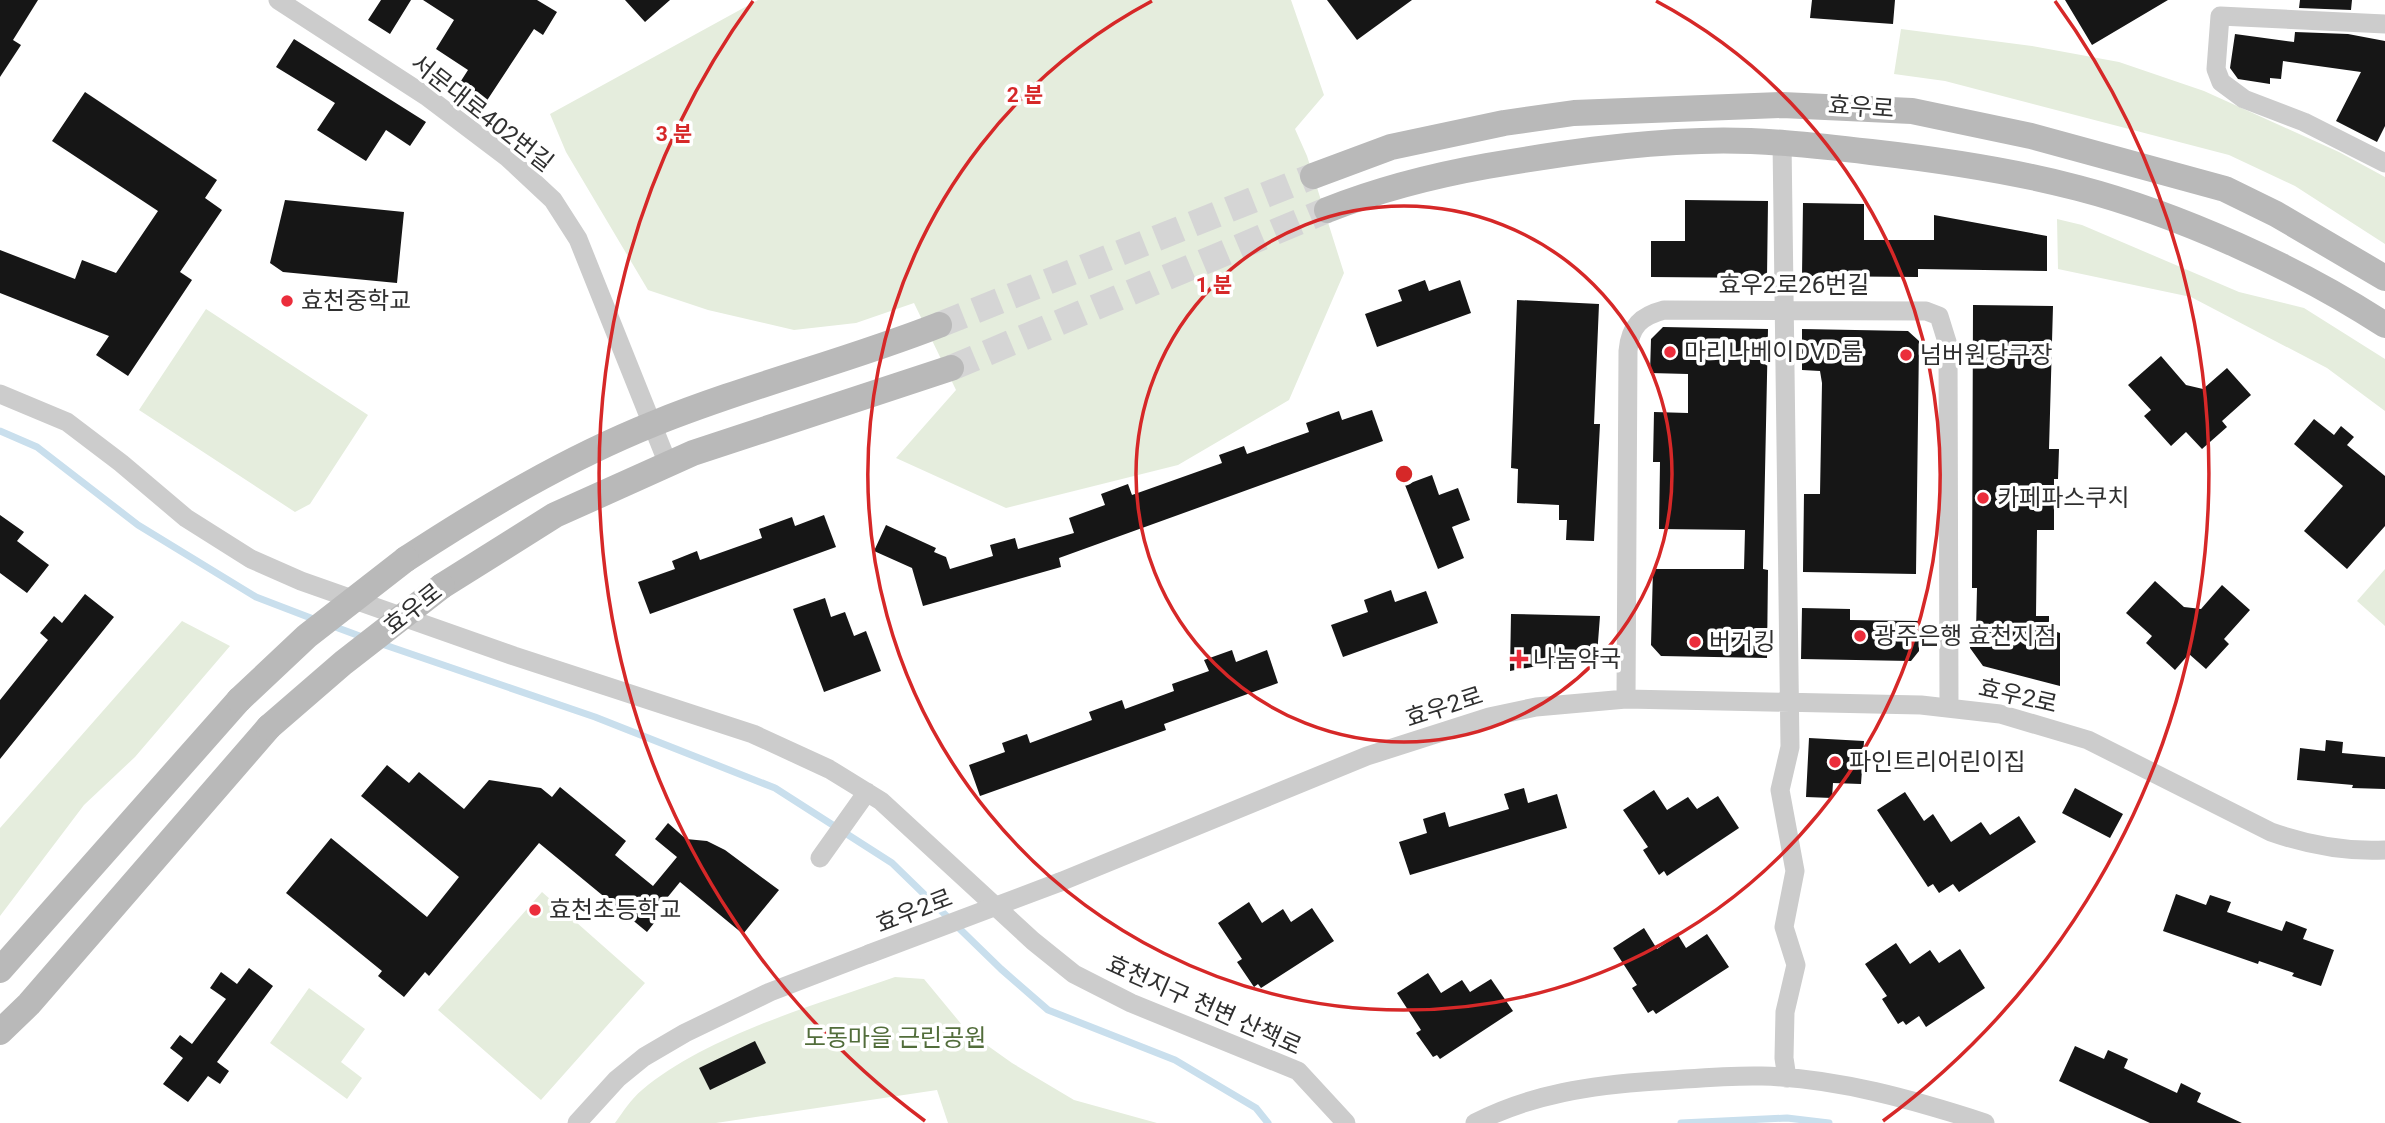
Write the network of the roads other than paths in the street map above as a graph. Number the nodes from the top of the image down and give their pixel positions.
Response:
1 (278, 0) edge
2 (2385, 24) edge
3 (1782, 141) junction
4 (2385, 163) edge
5 (1313, 176) tunnel mouth
6 (1327, 210) tunnel mouth
7 (2385, 278) edge
8 (1783, 309) junction
9 (939, 325) tunnel mouth
10 (2385, 325) edge
11 (951, 368) tunnel mouth
12 (0, 394) edge
13 (652, 424) junction
14 (668, 464) junction
15 (1626, 699) junction
16 (1788, 703) junction
17 (1949, 707) junction
18 (862, 798) junction
19 (2385, 850) edge
20 (823, 853) dead end
21 (0, 970) edge
22 (0, 1032) edge
23 (1787, 1078) junction
24 (577, 1123) edge
25 (1346, 1123) edge
26 (1475, 1123) edge
27 (1985, 1123) edge

1 - 13 street, 서문대로402번길
2 - 4 street
3 - 6 main road, 효우로
3 - 8 street
3 - 10 main road, 효우로
5 - 7 main road, 효우로
8 - 15 street, 효우2로26번길
8 - 16 street
8 - 17 street, 효우2로26번길
9 - 13 main road, 효우로
11 - 14 main road, 효우로
12 - 18 street, 효천지구 천변 산책로
13 - 14 street, 서문대로402번길
13 - 21 main road, 효우로, bridge
14 - 22 main road, 효우로, bridge
15 - 16 street, 효우2로
15 - 24 street, 효우2로, bridge
16 - 17 street, 효우2로
16 - 23 street
17 - 19 street, 효우2로
18 - 20 street
18 - 25 street, 효천지구 천변 산책로
23 - 26 street
23 - 27 street

